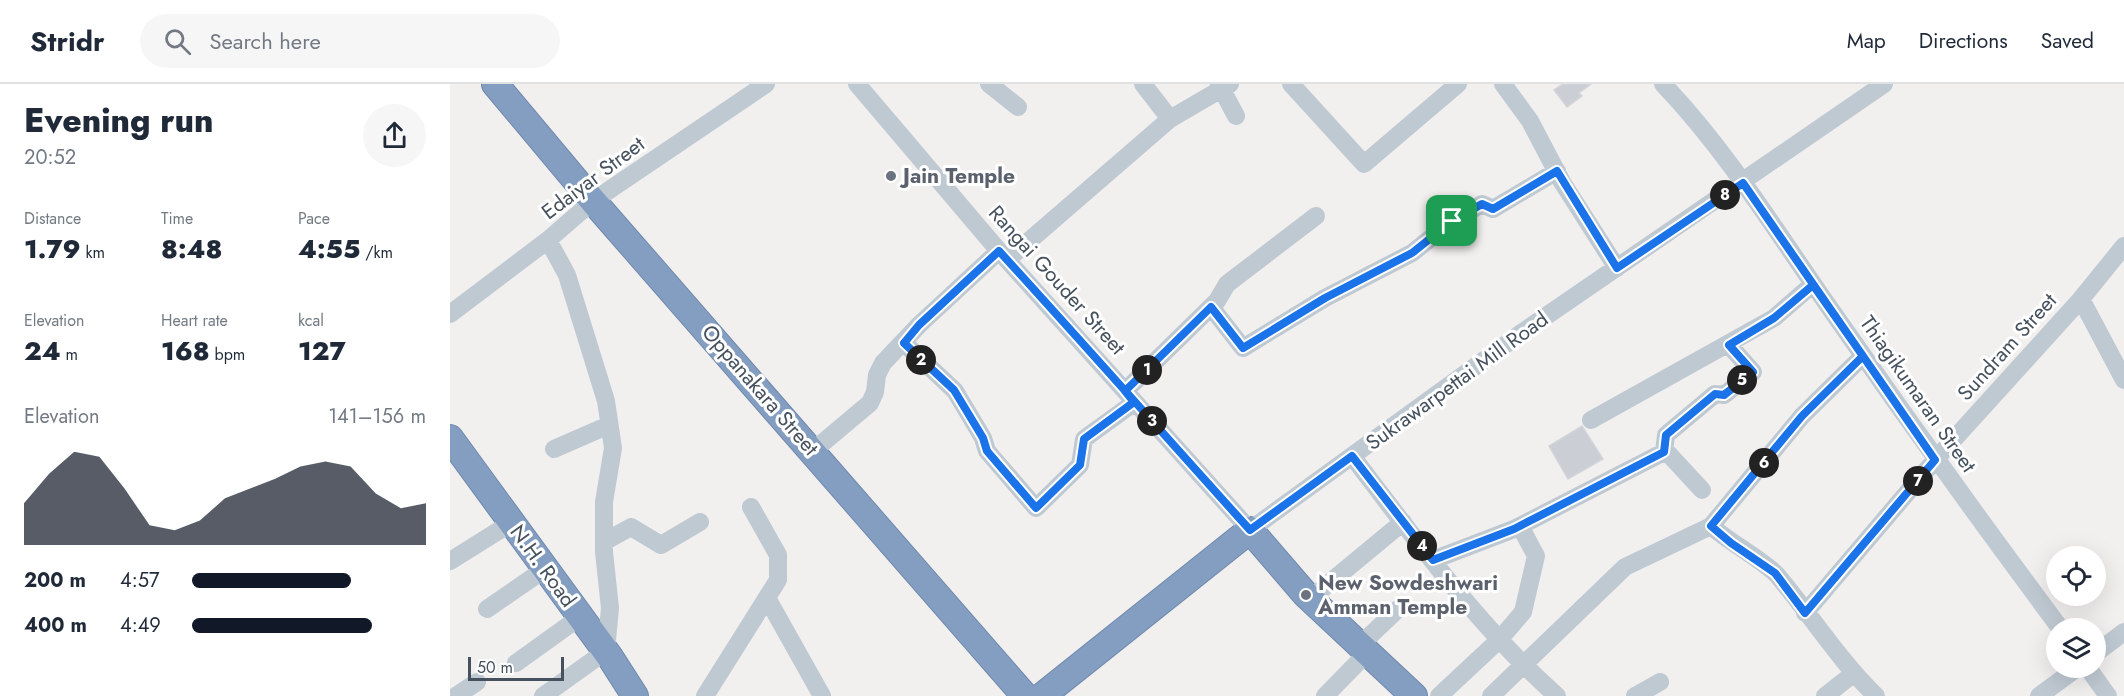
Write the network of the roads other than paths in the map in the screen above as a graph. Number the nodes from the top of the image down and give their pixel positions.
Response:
1 (495, 84) edge
2 (766, 84) edge
3 (857, 84) edge
4 (989, 84) edge
5 (1143, 84) edge
6 (1291, 84) edge
7 (1458, 84) edge
8 (1503, 84) edge
9 (1663, 84) edge
10 (1884, 84) edge
11 (1224, 85) edge
12 (1018, 107) dead end
13 (1236, 116) dead end
14 (1170, 119) junction
15 (1557, 171) junction
16 (1743, 183) junction
17 (593, 201) junction
18 (1316, 216) dead end
19 (548, 240) junction
20 (2124, 246) edge
21 (1003, 255) junction
22 (1617, 268) junction
23 (1813, 285) junction
24 (2080, 299) junction
25 (1211, 307) junction
26 (450, 314) edge
27 (904, 343) junction
28 (1729, 345) junction
29 (1863, 356) junction
30 (2124, 380) edge
31 (1130, 396) junction
32 (1591, 420) dead end
33 (609, 425) junction
34 (554, 449) dead end
35 (1665, 450) junction
36 (813, 451) junction
37 (455, 455) edge
38 (1352, 456) junction
39 (1935, 460) junction
40 (1702, 490) dead end
41 (751, 507) dead end
42 (700, 522) dead end
43 (1403, 522) junction
44 (511, 523) junction
45 (1520, 526) junction
46 (1711, 526) junction
47 (1250, 530) junction
48 (604, 542) junction
49 (1433, 560) junction
50 (450, 561) edge
51 (545, 569) junction
52 (767, 598) junction
53 (1310, 599) junction
54 (487, 609) dead end
55 (1398, 609) dead end
56 (1805, 613) junction
57 (580, 617) junction
58 (2053, 618) edge
59 (2124, 632) edge
60 (1499, 640) junction
61 (2106, 646) edge
62 (1363, 649) junction
63 (606, 651) junction
64 (516, 663) dead end
65 (1523, 666) junction
66 (1853, 674) junction
67 (2063, 678) edge
68 (2095, 678) edge
69 (477, 682) dead end
70 (1660, 682) dead end
71 (1057, 692) edge
72 (456, 696) edge
73 (543, 696) edge
74 (635, 696) edge
75 (705, 696) edge
76 (822, 696) edge
77 (1025, 696) edge
78 (1325, 696) edge
79 (1414, 696) edge
80 (1439, 696) edge
81 (1491, 696) edge
82 (1557, 696) edge
83 (1635, 696) edge
84 (1825, 696) edge
85 (1876, 696) edge
86 (2039, 696) edge
87 (2108, 696) edge

1 - 17 highway, Oppanakara Street
2 - 17 street, Edaiyar Street
3 - 21 street, Rangai Gouder Street
4 - 12 street
5 - 14 street
6 - 7 street
8 - 15 street
9 - 16 street, Thiagikumaran Street
10 - 16 street, Sukrawarpettai Mill Road
11 - 13 street
11 - 14 street
14 - 21 street
15 - 22 street
15 - 25 street
16 - 22 street, Sukrawarpettai Mill Road
16 - 23 street, Thiagikumaran Street
17 - 19 street, Edaiyar Street
17 - 36 highway, Oppanakara Street
18 - 25 street
19 - 26 street, Edaiyar Street
19 - 33 street
20 - 24 street, Sundram Street
21 - 27 street
21 - 31 street, Rangai Gouder Street
22 - 38 street, Sukrawarpettai Mill Road
23 - 28 street
23 - 29 street, Thiagikumaran Street
24 - 30 street
24 - 39 street, Sundram Street
25 - 31 street
27 - 31 street
27 - 36 street
28 - 32 street
28 - 35 street
29 - 39 street, Thiagikumaran Street
29 - 46 street
31 - 47 street, Rangai Gouder Street
33 - 34 street
33 - 48 street
35 - 40 street
35 - 45 street
36 - 77 highway, Oppanakara Street
37 - 44 highway, N.H. Road
38 - 43 street
38 - 47 street, Sukrawarpettai Mill Road
39 - 56 street, Sundram Street
39 - 58 street, Thiagikumaran Street
41 - 52 street
42 - 48 street
43 - 49 street
43 - 53 street
44 - 50 street
44 - 51 highway, N.H. Road
45 - 49 street
45 - 60 street
46 - 56 street
46 - 65 street
47 - 53 highway
47 - 71 highway, Sukrawarpettai Mill Road
48 - 63 street
49 - 60 street
51 - 54 street
51 - 57 highway, N.H. Road
52 - 75 street
52 - 76 street
53 - 62 highway
55 - 62 street
56 - 66 street
57 - 63 highway, N.H. Road
57 - 64 street
59 - 61 street
60 - 65 street
60 - 80 street
62 - 78 street
62 - 79 highway
63 - 73 street
63 - 74 highway, N.H. Road
65 - 81 street
65 - 82 street
66 - 84 street
66 - 85 street
67 - 86 street
68 - 87 street
69 - 72 street
70 - 83 street

